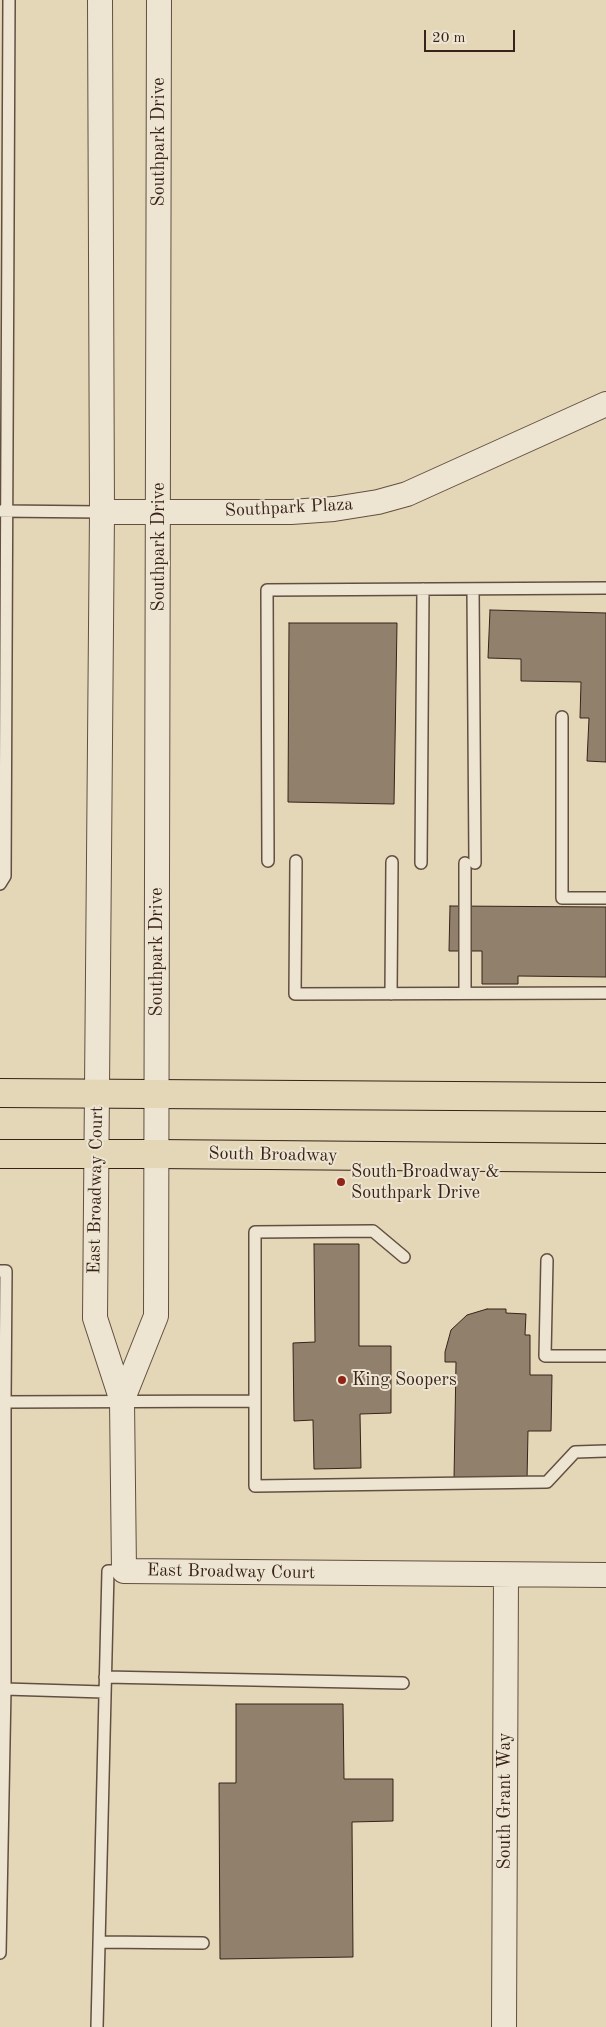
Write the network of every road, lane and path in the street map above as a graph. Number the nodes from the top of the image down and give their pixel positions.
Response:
1 (9, 0) edge
2 (100, 0) edge
3 (159, 0) edge
4 (4, 48) edge
5 (606, 404) edge
6 (3, 511) edge
7 (102, 512) junction
8 (159, 512) junction
9 (606, 588) edge
10 (423, 589) junction
11 (473, 589) junction
12 (562, 718) dead end
13 (3, 725) edge
14 (268, 861) dead end
15 (296, 861) dead end
16 (392, 862) dead end
17 (421, 863) dead end
18 (0, 884) edge
19 (606, 898) edge
20 (466, 993) junction
21 (606, 993) edge
22 (391, 994) junction
23 (0, 1093) edge
24 (97, 1094) junction
25 (157, 1094) junction
26 (606, 1097) edge
27 (0, 1154) edge
28 (97, 1154) junction
29 (156, 1154) junction
30 (606, 1158) edge
31 (404, 1257) dead end
32 (547, 1260) dead end
33 (0, 1271) edge
34 (606, 1356) edge
35 (122, 1401) junction
36 (255, 1401) junction
37 (3, 1402) edge
38 (606, 1452) edge
39 (124, 1571) junction
40 (506, 1575) junction
41 (606, 1575) edge
42 (105, 1677) junction
43 (403, 1683) dead end
44 (5, 1690) junction
45 (104, 1692) junction
46 (1, 1909) edge
47 (99, 1942) junction
48 (203, 1942) dead end
49 (0, 1953) edge
50 (97, 2027) edge
51 (504, 2027) edge

1 - 4 lane
2 - 7 street
3 - 8 street, Southpark Drive
4 - 6 lane
5 - 8 street, Southpark Plaza
6 - 7 lane
6 - 13 lane
7 - 8 street, Southpark Plaza
7 - 24 street
8 - 25 street, Southpark Drive
9 - 11 lane
10 - 11 lane
10 - 14 lane
10 - 17 lane
11 - 20 lane
12 - 19 lane
13 - 18 lane
15 - 22 lane
16 - 22 lane
20 - 21 lane
20 - 22 lane
23 - 24 main road
24 - 25 main road
24 - 28 street, East Broadway Court
25 - 26 main road
25 - 29 street, East Broadway Court
27 - 28 main road, South Broadway
28 - 29 main road, South Broadway
28 - 35 street, East Broadway Court
29 - 30 main road, South Broadway
29 - 35 street, East Broadway Court
31 - 36 lane
32 - 34 lane
33 - 37 lane
35 - 36 lane
35 - 37 lane
35 - 39 street, East Broadway Court
36 - 38 lane
37 - 44 lane
39 - 40 street, East Broadway Court
39 - 42 lane
40 - 41 street, East Broadway Court
40 - 51 street, South Grant Way
42 - 43 lane
42 - 45 lane
44 - 45 lane
44 - 46 lane
45 - 47 lane
46 - 49 lane
47 - 48 lane
47 - 50 lane

